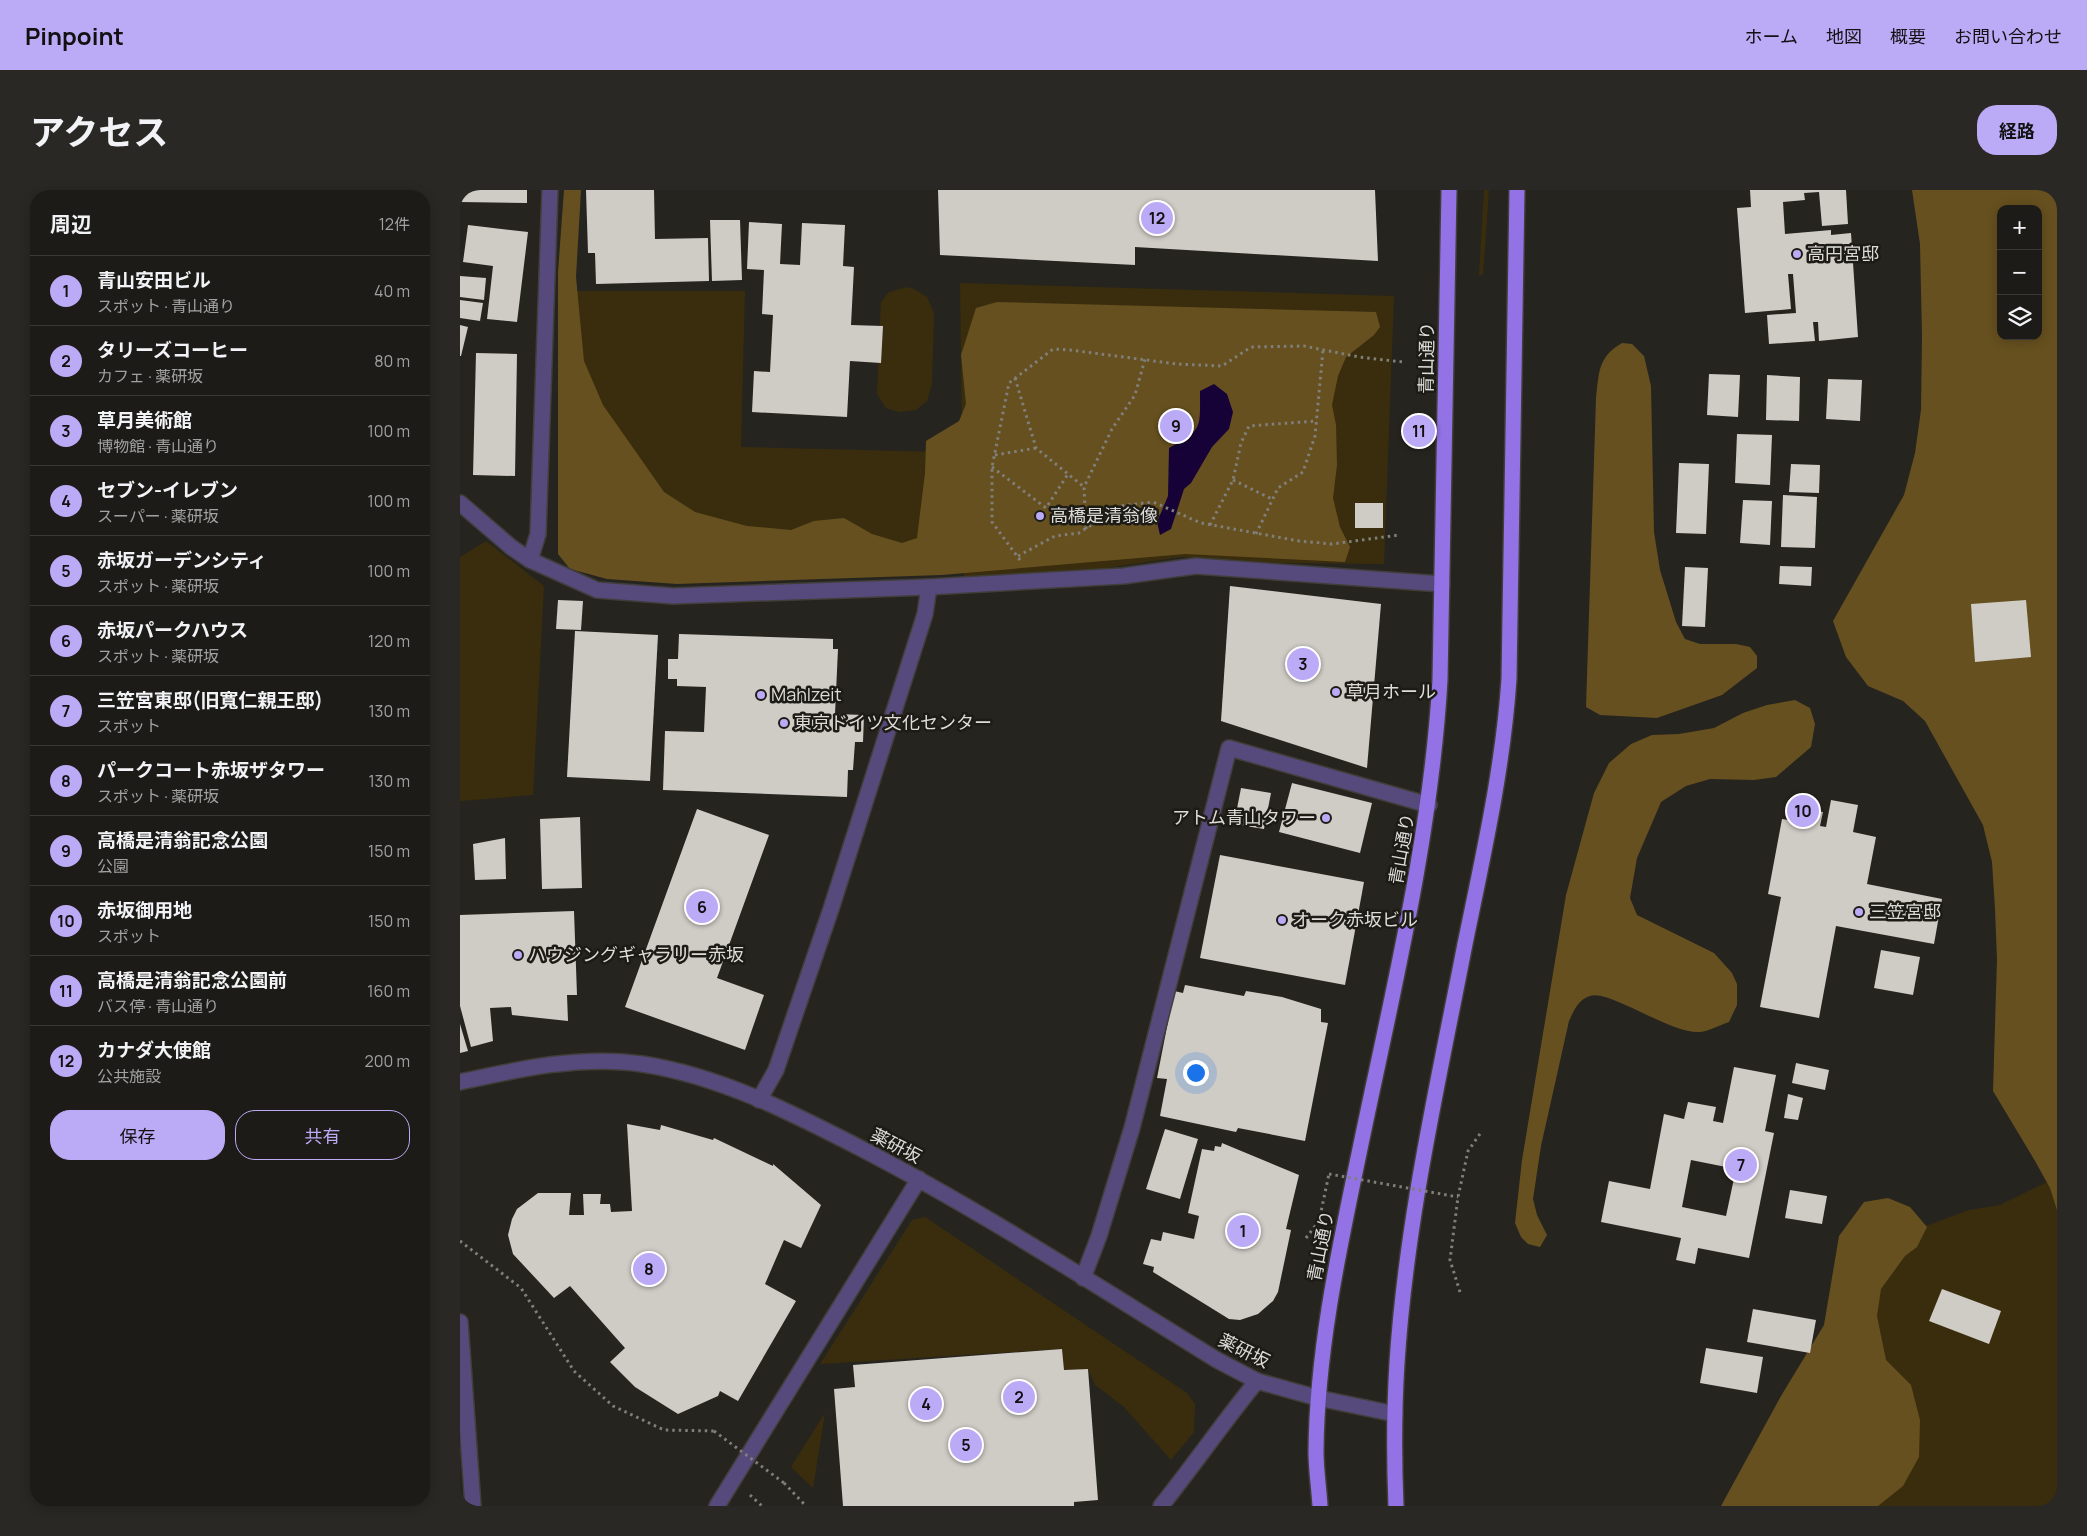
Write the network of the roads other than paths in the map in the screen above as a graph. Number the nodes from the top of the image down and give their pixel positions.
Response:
1 (550, 190) edge
2 (1449, 190) edge
3 (1517, 190) edge
4 (460, 503) edge
5 (530, 560) junction
6 (1442, 584) junction
7 (929, 587) junction
8 (1429, 805) junction
9 (460, 1082) edge
10 (759, 1100) junction
11 (920, 1179) junction
12 (1083, 1278) junction
13 (460, 1322) edge
14 (1257, 1381) junction
15 (1318, 1398) junction
16 (1395, 1414) junction
17 (473, 1506) edge
18 (717, 1506) edge
19 (1161, 1506) edge
20 (1320, 1506) edge
21 (1396, 1506) edge

1 - 5 street
2 - 6 highway, 青山通り
3 - 16 highway
4 - 5 street
5 - 7 street
6 - 7 street
6 - 8 highway, 青山通り
7 - 10 street
8 - 12 street
8 - 15 highway, 青山通り
9 - 10 street, 薬研坂
10 - 11 street, 薬研坂
11 - 12 street, 薬研坂
11 - 18 street
12 - 14 street, 薬研坂
13 - 17 street
14 - 15 street, 薬研坂
14 - 19 street
15 - 16 street, 薬研坂
15 - 20 highway, 青山通り
16 - 21 highway

